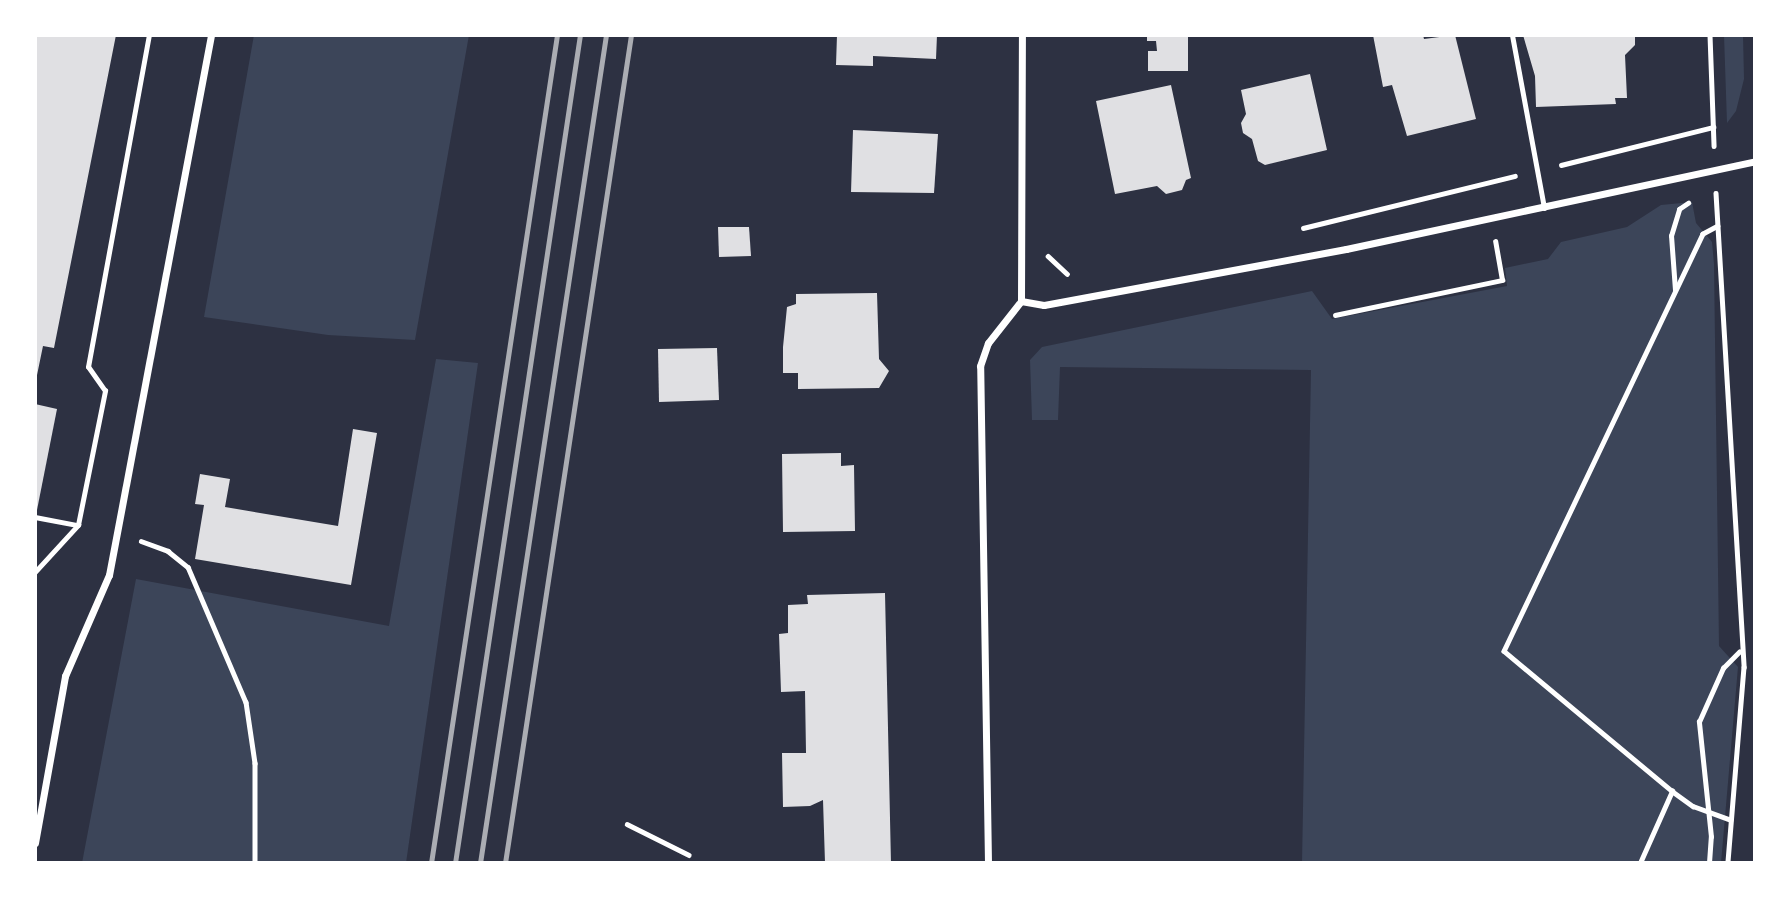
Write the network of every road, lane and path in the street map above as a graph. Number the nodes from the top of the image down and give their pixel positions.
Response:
1 (149, 35) edge
2 (211, 35) edge
3 (1022, 35) edge
4 (1512, 35) edge
5 (1710, 35) edge
6 (1713, 127) junction
7 (1755, 161) edge
8 (1715, 167) junction
9 (1538, 170) junction
10 (1485, 183) junction
11 (1716, 197) junction
12 (1544, 208) junction
13 (1491, 218) junction
14 (1718, 226) junction
15 (1301, 228) dead end
16 (1048, 248) dead end
17 (1076, 276) dead end
18 (1675, 291) junction
19 (1021, 301) junction
20 (1335, 315) dead end
21 (35, 517) edge
22 (78, 525) junction
23 (117, 531) junction
24 (35, 572) edge
25 (1739, 651) junction
26 (1672, 791) junction
27 (1707, 811) junction
28 (1731, 820) junction
29 (628, 824) dead end
30 (35, 843) edge
31 (689, 855) dead end
32 (255, 863) edge
33 (988, 863) edge
34 (1640, 863) edge
35 (1709, 863) edge
36 (1728, 863) edge

1 - 22 path
2 - 23 street
3 - 19 street
4 - 9 lane
5 - 6 path
6 - 8 path
6 - 9 path
7 - 8 street
8 - 11 path
8 - 12 street
9 - 10 path
9 - 12 lane
10 - 13 path
10 - 15 path
11 - 14 path
11 - 18 path
12 - 13 street
13 - 19 street
13 - 20 path
14 - 18 path
14 - 25 path
16 - 17 path
18 - 26 path
19 - 33 street
21 - 22 path
22 - 24 path
23 - 30 street
23 - 32 path
25 - 27 path
25 - 28 path
26 - 27 path
26 - 34 path
27 - 28 path
27 - 35 path
28 - 36 path
29 - 31 path

